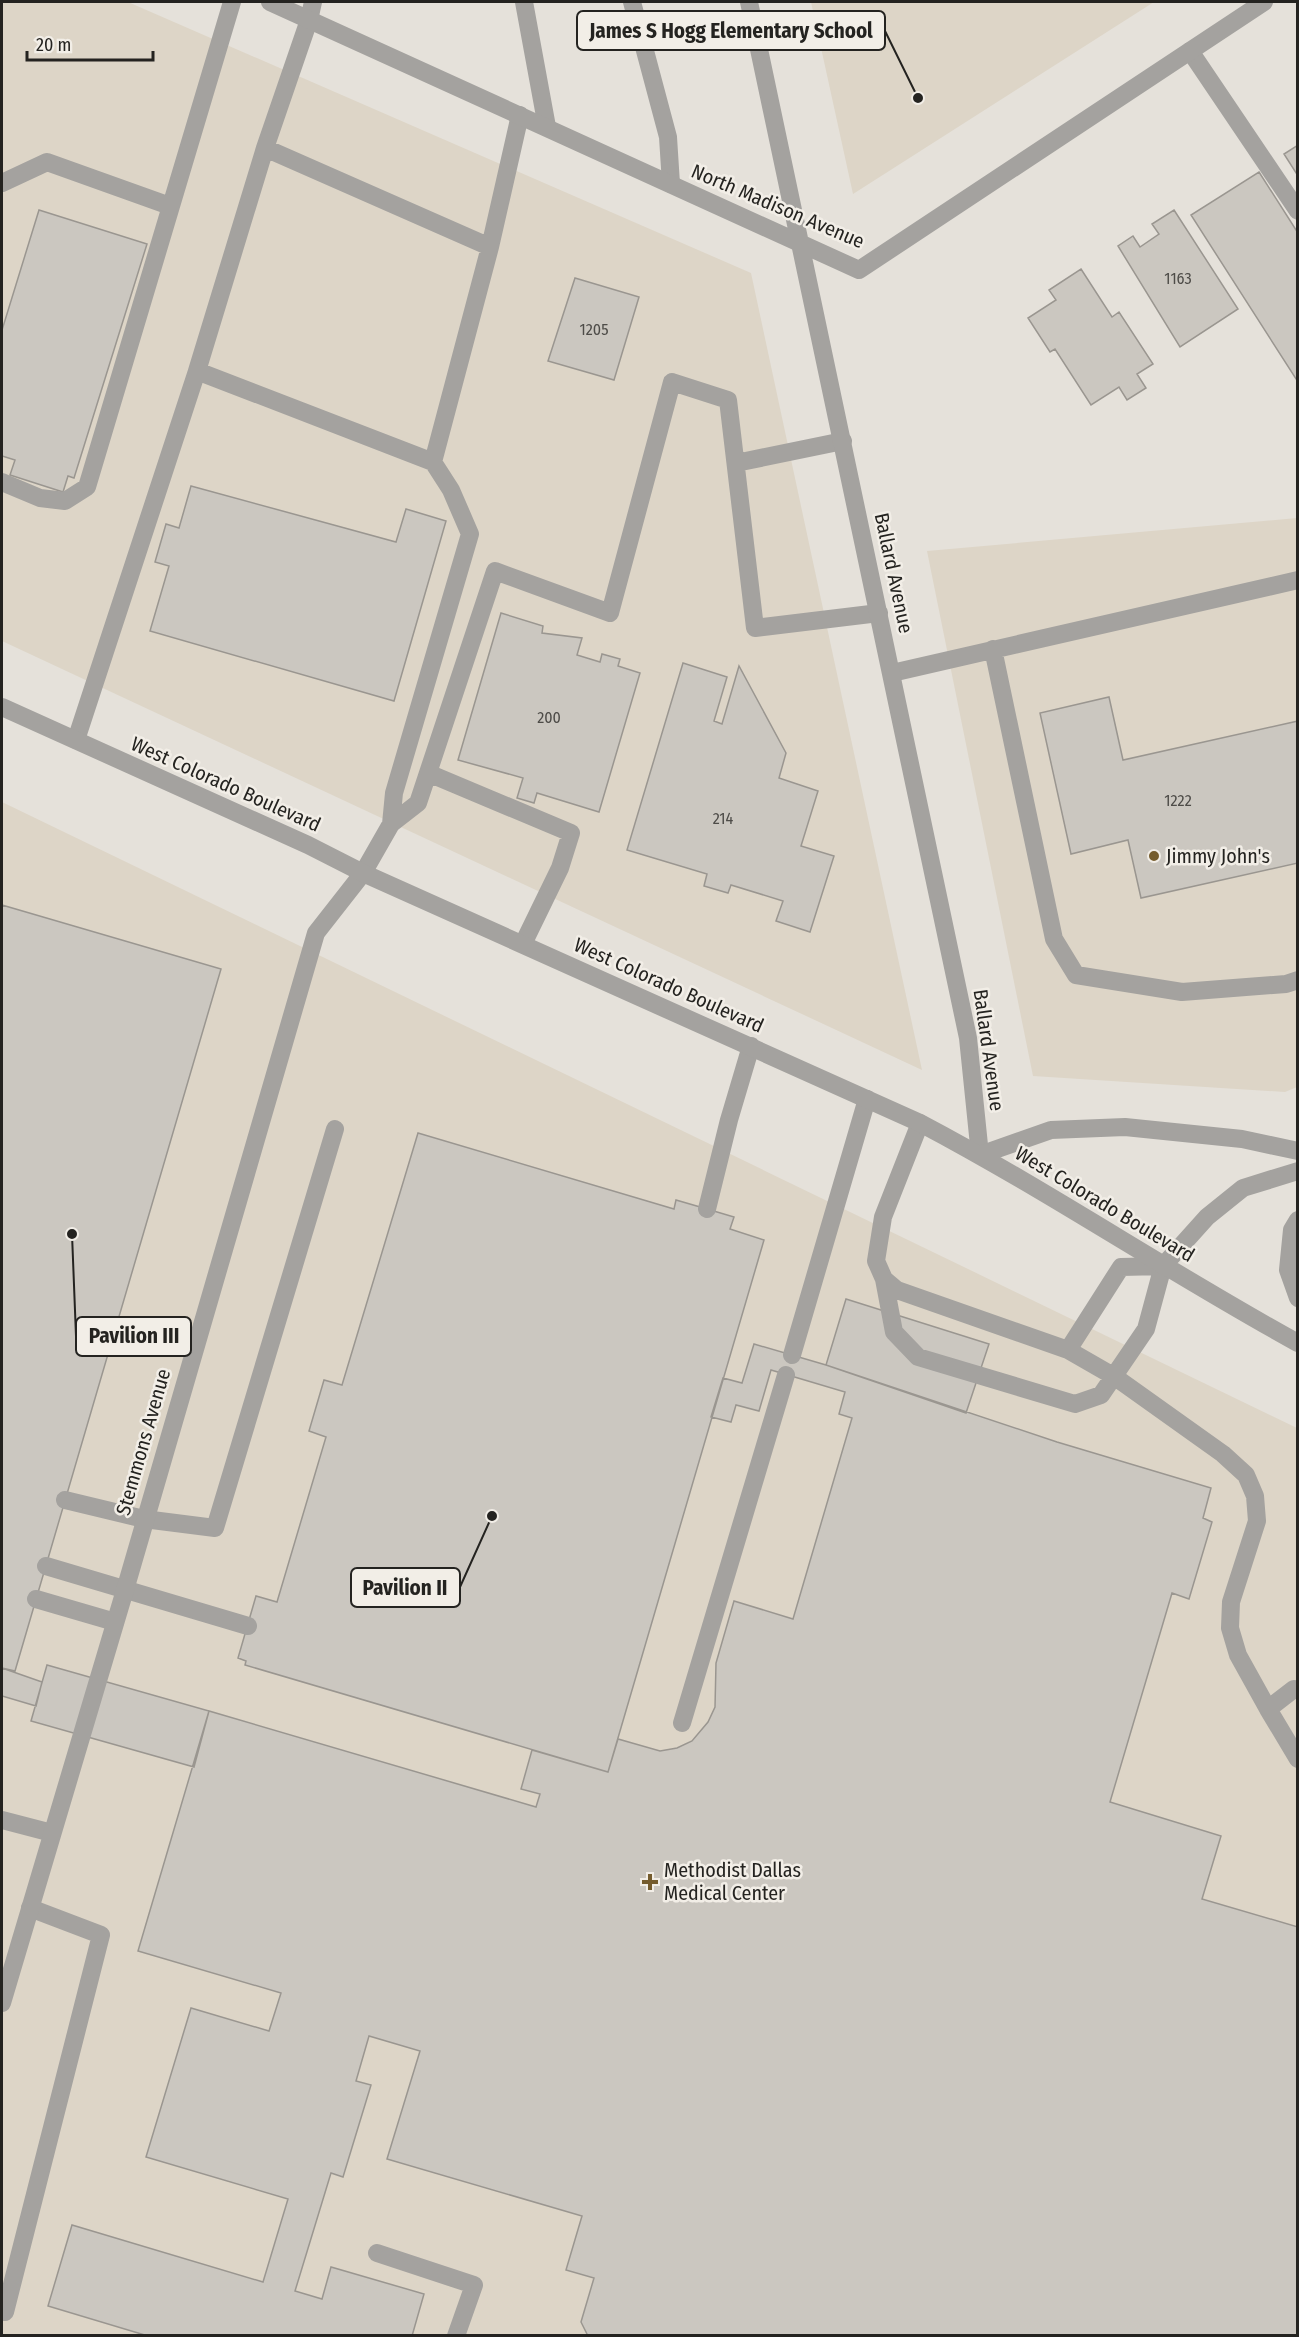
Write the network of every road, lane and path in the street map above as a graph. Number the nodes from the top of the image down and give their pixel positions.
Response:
1 (232, 2) edge
2 (270, 2) edge
3 (313, 2) edge
4 (524, 2) edge
5 (632, 2) edge
6 (749, 2) edge
7 (1264, 2) edge
8 (309, 20) junction
9 (1190, 51) junction
10 (520, 115) junction
11 (547, 127) junction
12 (265, 148) junction
13 (2, 183) edge
14 (671, 184) junction
15 (170, 206) junction
16 (1298, 211) edge
17 (802, 245) junction
18 (490, 247) junction
19 (197, 371) junction
20 (843, 441) junction
21 (433, 462) junction
22 (736, 463) junction
23 (2, 482) edge
24 (1298, 580) edge
25 (879, 613) junction
26 (993, 650) junction
27 (892, 673) junction
28 (2, 706) edge
29 (76, 740) junction
30 (428, 773) junction
31 (391, 824) junction
32 (363, 873) junction
33 (523, 944) junction
34 (1298, 980) edge
35 (751, 1046) junction
36 (867, 1100) junction
37 (920, 1123) junction
38 (336, 1129) dead end
39 (1298, 1152) edge
40 (980, 1155) junction
41 (1298, 1172) edge
42 (707, 1209) dead end
43 (1298, 1220) edge
44 (1163, 1266) junction
45 (884, 1279) junction
46 (1298, 1298) edge
47 (1298, 1343) edge
48 (1068, 1350) junction
49 (792, 1354) dead end
50 (786, 1375) dead end
51 (1115, 1377) junction
52 (65, 1500) dead end
53 (144, 1519) junction
54 (46, 1566) dead end
55 (125, 1590) junction
56 (36, 1599) dead end
57 (115, 1622) junction
58 (248, 1626) dead end
59 (1298, 1690) edge
60 (1268, 1709) junction
61 (682, 1723) dead end
62 (1298, 1759) edge
63 (2, 1820) edge
64 (52, 1833) junction
65 (30, 1908) junction
66 (2, 2002) edge
67 (377, 2253) dead end
68 (5, 2312) dead end
69 (456, 2336) edge

1 - 15 street
2 - 8 street, North Madison Avenue
3 - 8 street
4 - 11 street
5 - 14 street
6 - 17 street, Ballard Avenue
7 - 9 street, North Madison Avenue
8 - 10 street, North Madison Avenue
8 - 12 street
9 - 16 street
9 - 17 street, North Madison Avenue
10 - 11 street, North Madison Avenue
10 - 18 street
11 - 14 street, North Madison Avenue
12 - 18 street
12 - 19 street
13 - 15 street
14 - 17 street, North Madison Avenue
15 - 23 street
17 - 20 street, Ballard Avenue
18 - 21 street
19 - 21 street
19 - 29 street
20 - 22 street
20 - 25 street, Ballard Avenue
21 - 31 street
22 - 25 street
22 - 30 street
24 - 26 street
25 - 27 street, Ballard Avenue
26 - 27 street
26 - 34 street
27 - 40 street, Ballard Avenue
28 - 29 street, West Colorado Boulevard
29 - 32 street, West Colorado Boulevard
30 - 31 street
30 - 33 street
31 - 32 street, Stemmons Avenue
32 - 33 street, West Colorado Boulevard
32 - 53 street, Stemmons Avenue
33 - 35 street, West Colorado Boulevard
35 - 36 street, West Colorado Boulevard
35 - 42 street
36 - 37 street, West Colorado Boulevard
36 - 49 street
37 - 40 street, West Colorado Boulevard
37 - 45 street
38 - 53 street
39 - 40 street
40 - 44 street, West Colorado Boulevard
41 - 44 street
43 - 46 street
44 - 47 street, West Colorado Boulevard
44 - 48 street
44 - 51 street
45 - 48 street
45 - 51 street
48 - 51 street
50 - 61 street
51 - 60 street
52 - 53 street
53 - 55 street, Stemmons Avenue
54 - 55 street
55 - 57 street, Stemmons Avenue
55 - 58 street
56 - 57 street
57 - 64 street, Stemmons Avenue
59 - 60 street
60 - 62 street
63 - 64 street
64 - 65 street, Stemmons Avenue
65 - 66 street, Stemmons Avenue
65 - 68 street
67 - 69 street

